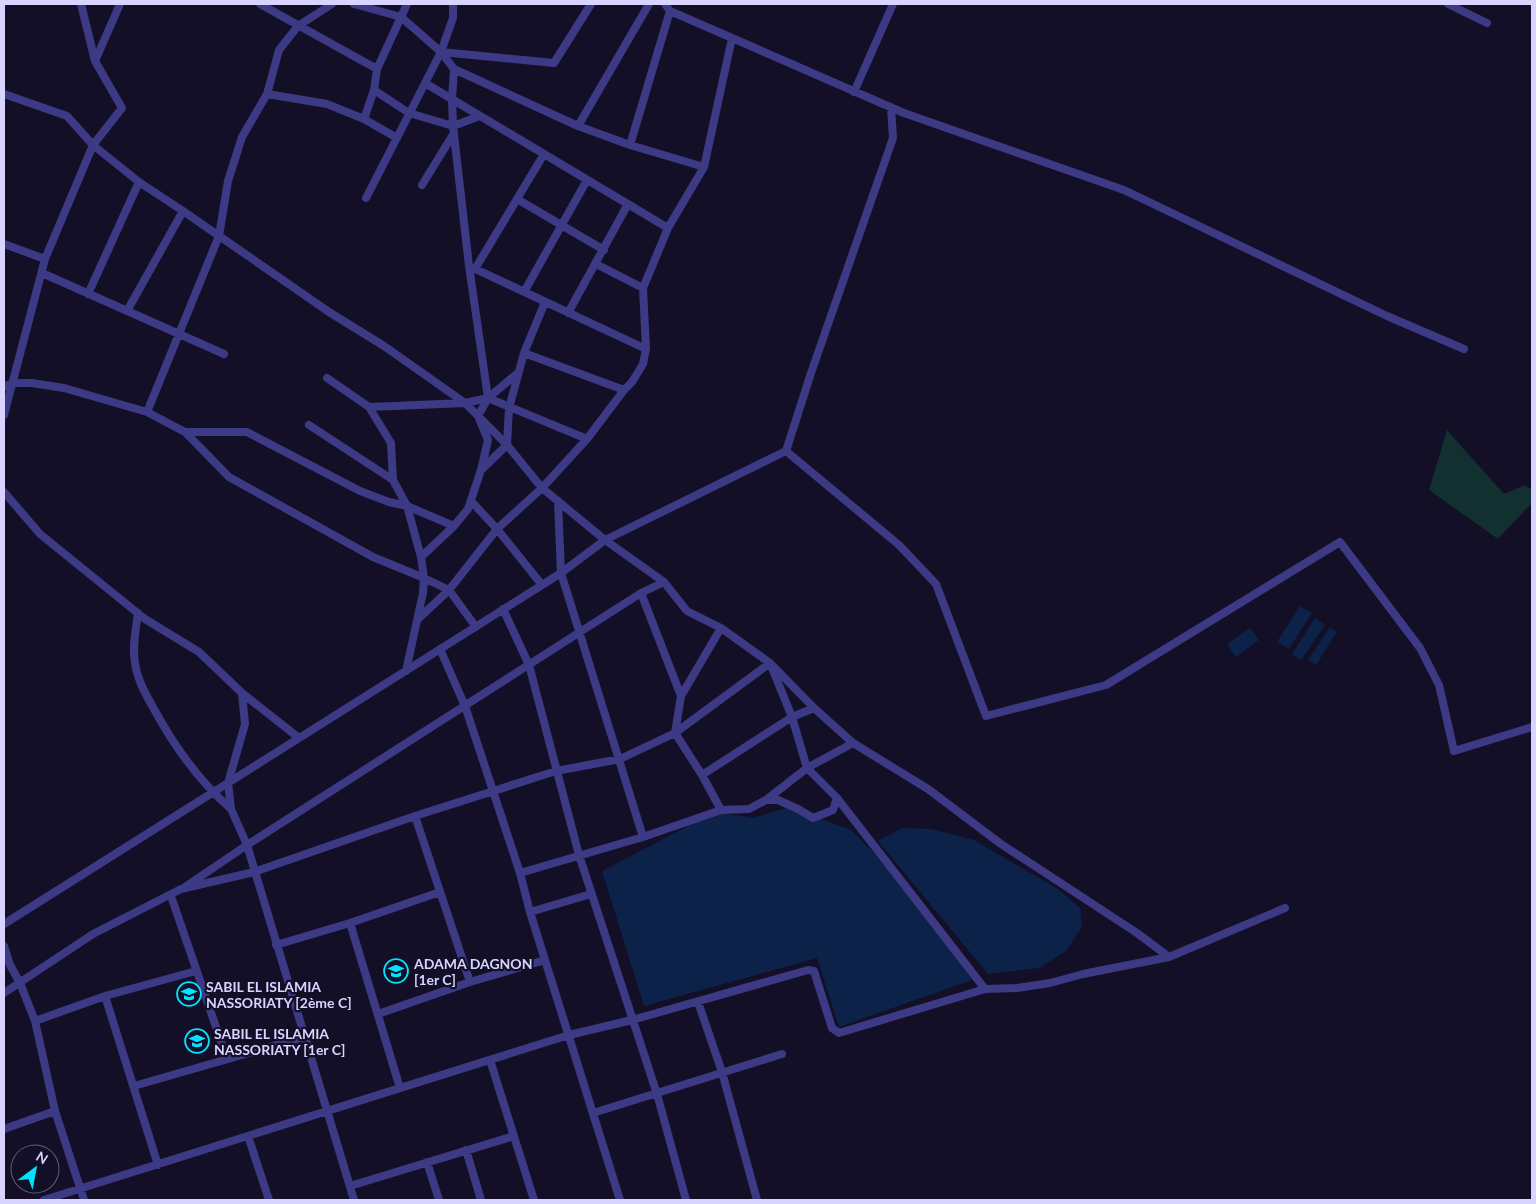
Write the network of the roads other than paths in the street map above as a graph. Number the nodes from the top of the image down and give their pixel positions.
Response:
1 (81, 4) edge
2 (120, 4) edge
3 (260, 4) edge
4 (332, 4) edge
5 (354, 4) edge
6 (406, 4) edge
7 (453, 4) edge
8 (591, 4) edge
9 (648, 4) edge
10 (665, 4) edge
11 (893, 4) edge
12 (1448, 4) edge
13 (670, 11) junction
14 (401, 17) junction
15 (1487, 23) dead end
16 (298, 26) junction
17 (732, 38) junction
18 (441, 52) junction
19 (96, 61) junction
20 (377, 69) junction
21 (454, 70) junction
22 (424, 83) junction
23 (374, 90) junction
24 (854, 92) junction
25 (266, 94) junction
26 (5, 97) edge
27 (452, 100) junction
28 (891, 108) junction
29 (409, 113) junction
30 (480, 116) junction
31 (364, 119) junction
32 (578, 126) junction
33 (453, 129) junction
34 (397, 138) junction
35 (93, 145) junction
36 (630, 146) junction
37 (544, 154) junction
38 (704, 167) junction
39 (587, 180) junction
40 (139, 182) junction
41 (422, 184) dead end
42 (366, 198) dead end
43 (517, 199) junction
44 (628, 204) junction
45 (183, 211) junction
46 (562, 225) junction
47 (668, 228) junction
48 (219, 236) junction
49 (4, 244) edge
50 (604, 250) junction
51 (44, 259) junction
52 (596, 264) junction
53 (472, 267) junction
54 (42, 273) junction
55 (643, 288) junction
56 (524, 292) junction
57 (88, 294) junction
58 (545, 302) junction
59 (128, 311) junction
60 (568, 312) junction
61 (180, 334) junction
62 (646, 349) junction
63 (1464, 349) dead end
64 (524, 353) junction
65 (224, 354) dead end
66 (520, 371) junction
67 (327, 378) dead end
68 (12, 383) junction
69 (4, 386) edge
70 (624, 390) junction
71 (488, 398) junction
72 (465, 403) junction
73 (369, 407) junction
74 (509, 408) junction
75 (147, 412) junction
76 (4, 416) edge
77 (478, 416) junction
78 (310, 425) dead end
79 (185, 432) junction
80 (587, 439) junction
81 (507, 445) junction
82 (786, 451) junction
83 (481, 470) junction
84 (393, 480) junction
85 (542, 488) junction
86 (4, 492) edge
87 (558, 501) junction
88 (471, 502) junction
89 (407, 506) junction
90 (454, 526) junction
91 (497, 529) junction
92 (604, 540) junction
93 (421, 557) junction
94 (561, 573) junction
95 (424, 578) junction
96 (664, 582) junction
97 (542, 585) junction
98 (448, 590) junction
99 (641, 593) junction
100 (503, 609) junction
101 (138, 613) junction
102 (418, 619) junction
103 (476, 627) junction
104 (721, 628) junction
105 (580, 632) junction
106 (440, 649) junction
107 (770, 663) junction
108 (529, 665) junction
109 (406, 671) junction
110 (242, 693) junction
111 (681, 696) junction
112 (465, 706) junction
113 (814, 708) junction
114 (792, 717) junction
115 (1532, 727) edge
116 (675, 733) junction
117 (299, 738) junction
118 (854, 743) junction
119 (620, 759) junction
120 (807, 768) junction
121 (556, 771) junction
122 (702, 775) junction
123 (228, 783) junction
124 (492, 791) junction
125 (212, 792) junction
126 (837, 798) junction
127 (766, 800) junction
128 (231, 809) junction
129 (721, 810) junction
130 (415, 816) junction
131 (644, 837) junction
132 (247, 845) junction
133 (579, 855) junction
134 (254, 872) junction
135 (520, 873) junction
136 (181, 890) junction
137 (440, 892) junction
138 (591, 894) junction
139 (171, 896) junction
140 (1285, 908) dead end
141 (530, 912) junction
142 (4, 924) edge
143 (350, 924) junction
144 (276, 945) junction
145 (4, 946) edge
146 (1169, 957) junction
147 (4, 958) edge
148 (545, 960) junction
149 (10, 965) junction
150 (196, 970) junction
151 (470, 982) junction
152 (20, 983) junction
153 (985, 989) junction
154 (4, 993) edge
155 (106, 996) junction
156 (698, 1002) junction
157 (378, 1014) junction
158 (632, 1020) junction
159 (36, 1021) junction
160 (569, 1035) junction
161 (304, 1037) junction
162 (782, 1054) dead end
163 (227, 1060) junction
164 (490, 1060) junction
165 (722, 1072) junction
166 (134, 1086) junction
167 (400, 1088) junction
168 (657, 1094) junction
169 (55, 1111) junction
170 (326, 1111) junction
171 (593, 1113) junction
172 (4, 1129) edge
173 (248, 1136) junction
174 (514, 1136) junction
175 (466, 1150) junction
176 (427, 1162) junction
177 (158, 1165) junction
178 (350, 1186) junction
179 (80, 1188) junction
180 (44, 1200) edge
181 (84, 1200) edge
182 (269, 1200) edge
183 (354, 1200) edge
184 (439, 1200) edge
185 (482, 1200) edge
186 (534, 1200) edge
187 (620, 1200) edge
188 (686, 1200) edge
189 (757, 1200) edge

1 - 19 street
2 - 19 street
3 - 16 street
4 - 16 street
5 - 14 street
6 - 14 street
7 - 18 street
8 - 18 street
9 - 32 street
10 - 13 street
11 - 24 street
12 - 15 street
13 - 17 street
13 - 36 street
14 - 18 street
14 - 20 street
16 - 20 street
16 - 25 street
17 - 24 street
17 - 38 street
18 - 21 street
18 - 22 street
19 - 35 street
20 - 23 street
21 - 27 street
21 - 32 street
22 - 27 street
22 - 29 street
23 - 29 street
23 - 31 street
24 - 28 street
25 - 31 street
25 - 48 street
26 - 35 street
27 - 30 street
27 - 33 street
28 - 63 street
28 - 82 street
29 - 33 street
29 - 34 street
30 - 33 street
30 - 37 street
31 - 34 street
32 - 36 street
33 - 41 street
33 - 53 street
34 - 42 street
35 - 40 street
35 - 51 street
36 - 38 street
37 - 39 street
37 - 43 street
38 - 47 street
39 - 44 street
39 - 46 street
40 - 45 street
40 - 57 street
43 - 46 street
43 - 53 street
44 - 47 street
44 - 50 street
45 - 48 street
45 - 59 street
46 - 50 street
46 - 56 street
47 - 55 street
48 - 61 street
48 - 72 street
49 - 51 street
50 - 52 street
51 - 54 street
52 - 55 street
52 - 60 street
53 - 56 street
53 - 71 street
54 - 57 street
54 - 68 street
55 - 62 street
56 - 58 street
57 - 59 street
58 - 60 street
58 - 64 street
59 - 61 street
60 - 62 street
61 - 65 street
61 - 75 street
62 - 70 street
64 - 66 street
64 - 70 street
66 - 71 street
66 - 74 street
67 - 73 street
68 - 69 street
68 - 75 street
68 - 76 street
70 - 80 street
71 - 72 street
71 - 74 street
71 - 77 street
72 - 73 street
72 - 77 street
73 - 84 street
74 - 80 street
74 - 81 street
75 - 79 street
77 - 81 street
77 - 83 street
78 - 84 street
79 - 89 street
79 - 95 street
80 - 85 street
81 - 83 street
81 - 85 street
82 - 92 street
82 - 115 street
83 - 88 street
84 - 89 street
85 - 87 street
85 - 91 street
86 - 101 street
87 - 92 street
87 - 94 street
88 - 90 street
88 - 91 street
89 - 90 street
89 - 93 street
90 - 93 street
91 - 97 street
91 - 98 street
92 - 94 street
92 - 96 street
93 - 95 street
94 - 97 street
94 - 105 street
95 - 98 street
95 - 102 street
96 - 99 street
96 - 104 street
97 - 100 street
98 - 102 street
98 - 103 street
99 - 105 street
99 - 111 street
100 - 103 street
100 - 108 street
101 - 110 street
101 - 125 street
102 - 109 street
103 - 106 street
104 - 107 street
104 - 111 street
105 - 108 street
105 - 119 street
106 - 109 street
106 - 112 street
107 - 113 street
107 - 114 street
107 - 116 street
108 - 112 street
108 - 121 street
109 - 117 street
110 - 117 street
110 - 123 street
111 - 116 street
112 - 124 street
112 - 132 street
113 - 114 street
113 - 118 street
114 - 120 street
114 - 122 street
116 - 119 street
116 - 122 street
117 - 123 street
118 - 120 street
118 - 146 street
119 - 121 street
119 - 131 street
120 - 126 street
120 - 127 street
121 - 124 street
121 - 133 street
122 - 129 street
123 - 125 street
123 - 128 street
124 - 130 street
124 - 135 street
125 - 128 street
125 - 142 street
126 - 127 street
126 - 153 street
127 - 129 street
128 - 132 street
129 - 131 street
130 - 134 street
130 - 137 street
131 - 133 street
132 - 134 street
132 - 136 street
133 - 135 street
133 - 138 street
134 - 136 street
134 - 144 street
135 - 141 street
136 - 139 street
137 - 143 street
137 - 151 street
138 - 141 street
138 - 158 street
139 - 150 street
139 - 152 street
140 - 146 street
141 - 148 street
143 - 144 street
143 - 157 street
144 - 161 street
145 - 149 street
146 - 153 street
147 - 149 street
148 - 151 street
148 - 160 street
149 - 152 street
150 - 155 street
150 - 163 street
151 - 157 street
152 - 154 street
152 - 159 street
153 - 156 street
155 - 159 street
155 - 166 street
156 - 158 street
156 - 165 street
157 - 167 street
158 - 160 street
158 - 168 street
159 - 169 street
160 - 164 street
160 - 171 street
161 - 163 street
161 - 170 street
162 - 165 street
163 - 166 street
164 - 167 street
164 - 174 street
165 - 168 street
165 - 189 street
166 - 177 street
167 - 170 street
168 - 171 street
168 - 188 street
169 - 172 street
169 - 179 street
170 - 173 street
170 - 178 street
171 - 187 street
173 - 177 street
173 - 182 street
174 - 175 street
174 - 186 street
175 - 176 street
175 - 185 street
176 - 178 street
176 - 184 street
177 - 179 street
178 - 183 street
179 - 180 street
179 - 181 street

